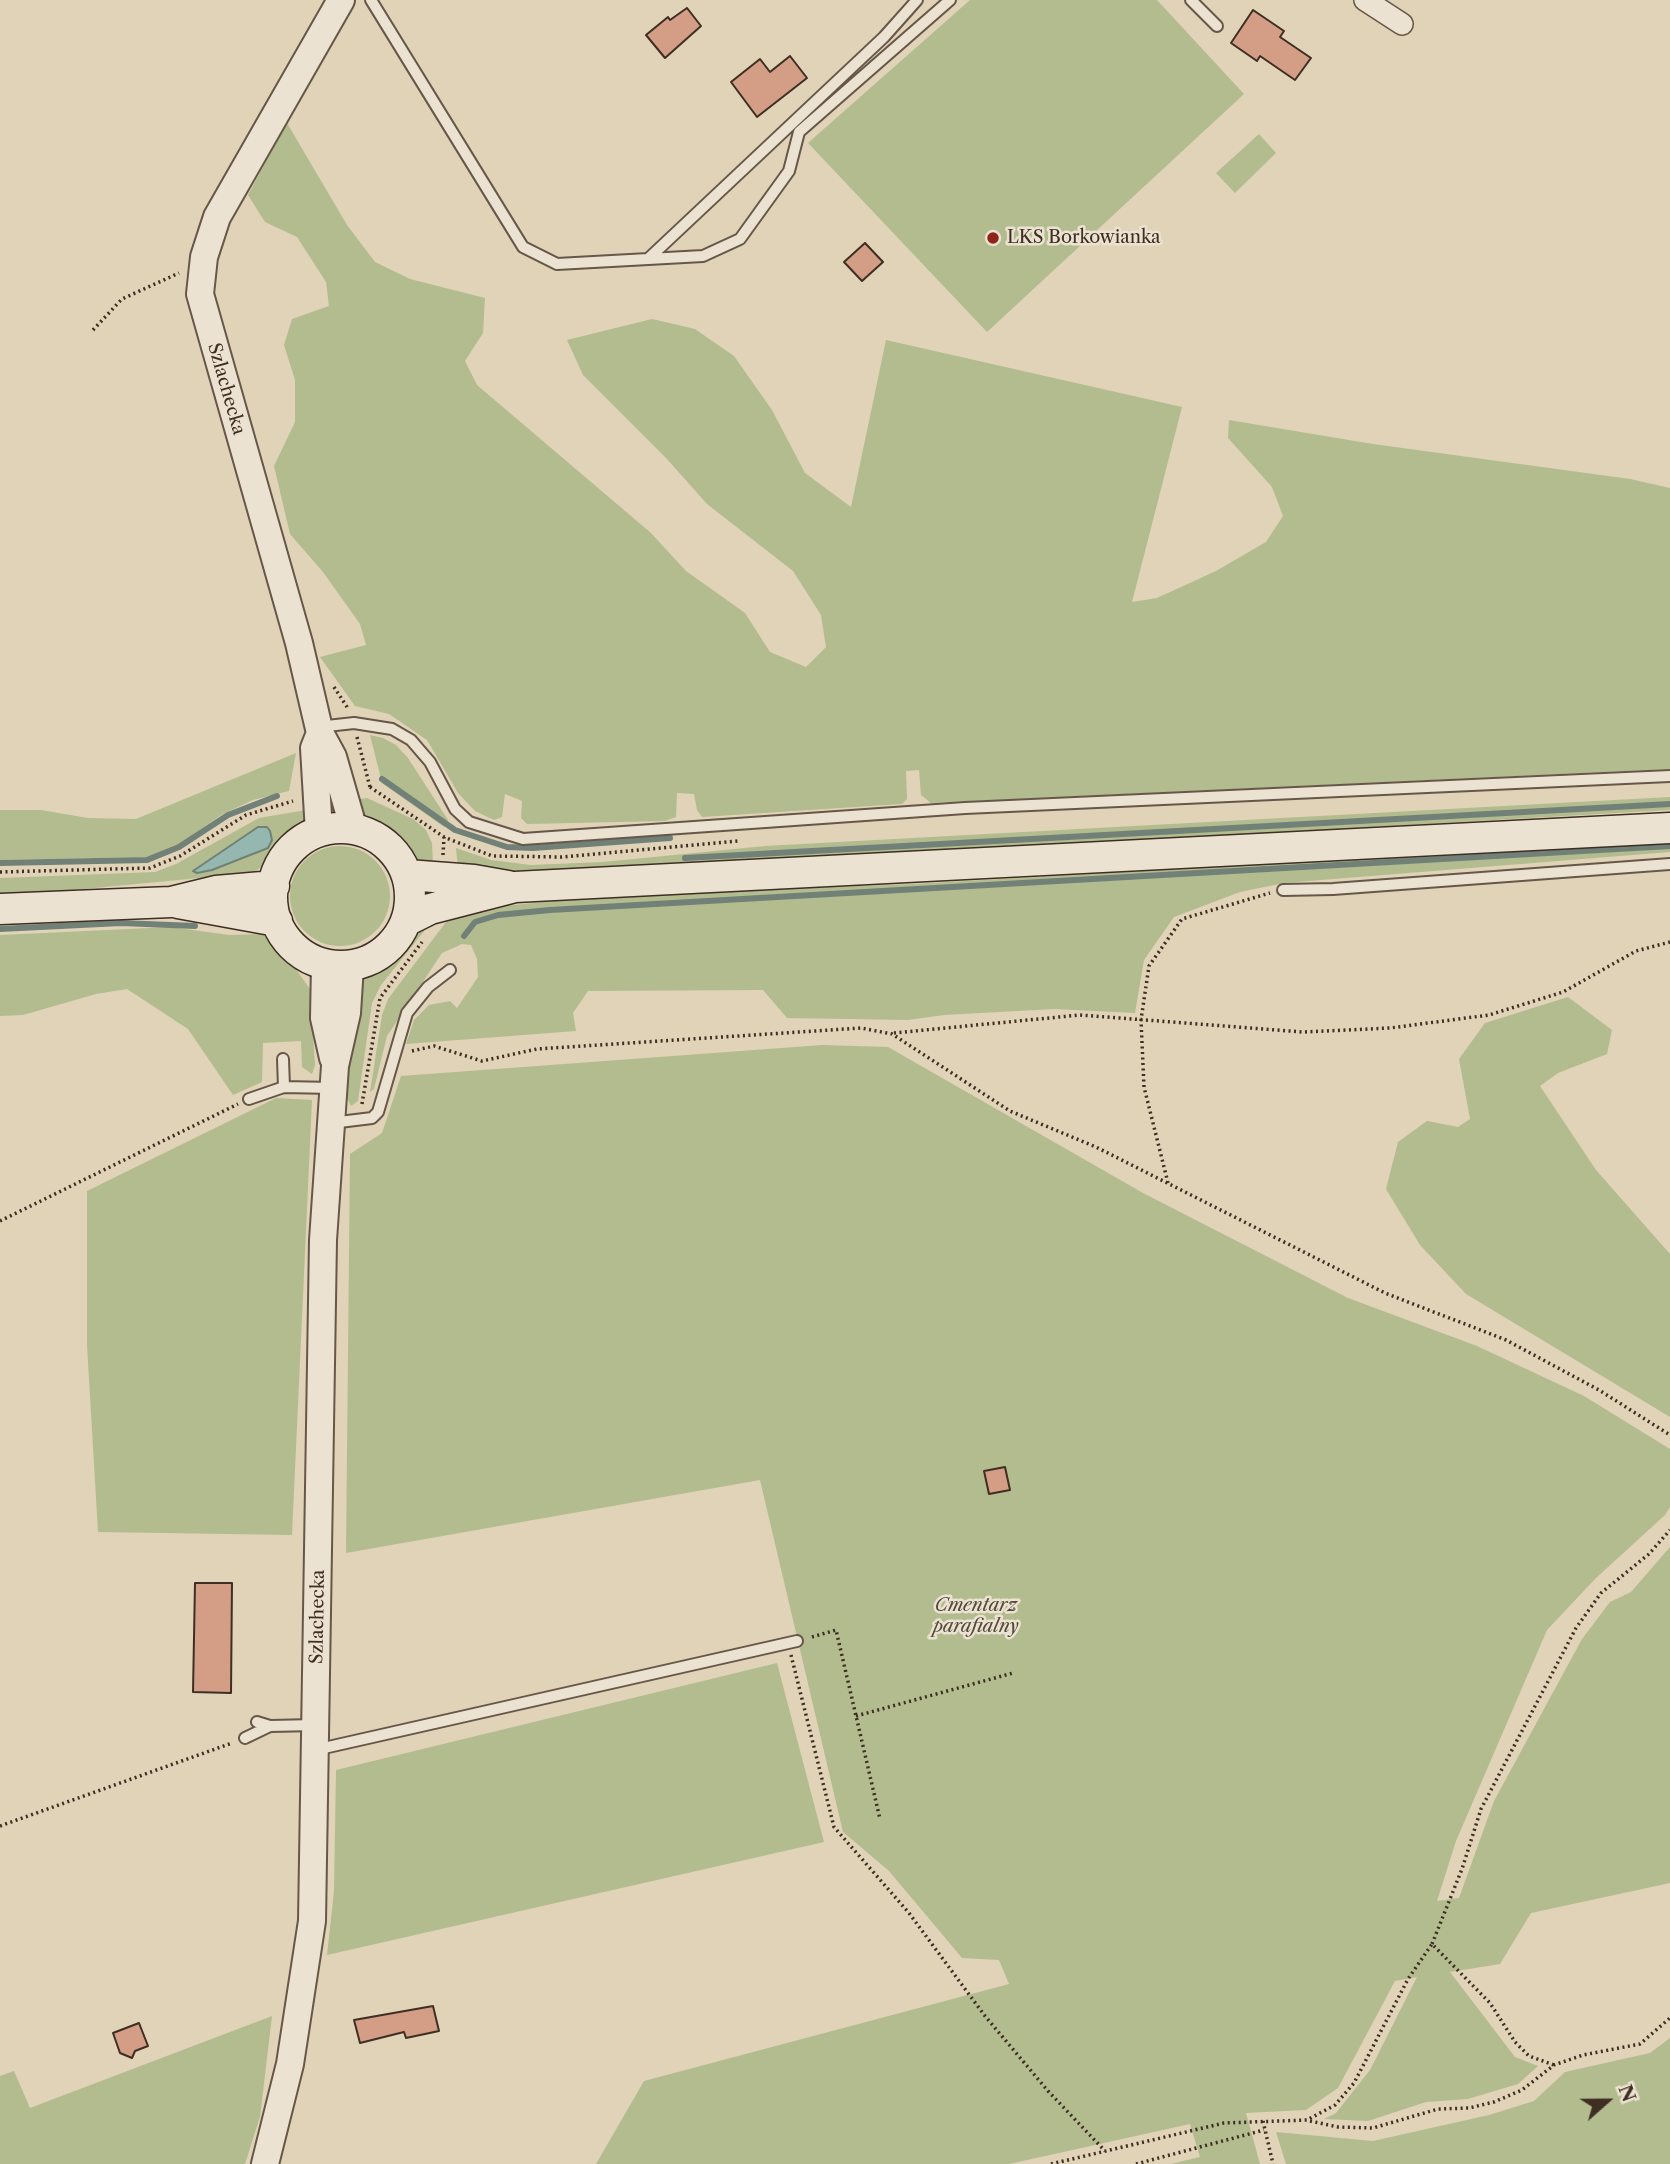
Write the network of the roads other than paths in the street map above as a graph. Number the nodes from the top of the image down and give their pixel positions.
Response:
1 (341, 0) edge
2 (371, 0) edge
3 (917, 0) edge
4 (950, 0) edge
5 (1191, 0) edge
6 (1365, 0) edge
7 (1402, 24) dead end
8 (1217, 26) dead end
9 (648, 259) junction
10 (319, 730) junction
11 (1670, 776) edge
12 (1670, 828) edge
13 (354, 830) junction
14 (319, 832) junction
15 (1670, 864) edge
16 (407, 875) junction
17 (274, 886) junction
18 (515, 887) junction
19 (1283, 890) road end
20 (171, 902) junction
21 (0, 909) edge
22 (277, 921) junction
23 (416, 928) junction
24 (337, 965) junction
25 (450, 970) dead end
26 (283, 1059) dead end
27 (334, 1077) junction
28 (284, 1087) junction
29 (249, 1099) road end
30 (331, 1123) junction
31 (792, 1642) road end
32 (257, 1722) dead end
33 (270, 1726) junction
34 (315, 1737) junction
35 (245, 1738) road end
36 (265, 2164) edge

1 - 10 street, Szlachecka
2 - 9 lane
3 - 9 lane
4 - 9 lane
5 - 8 lane
6 - 7 street
10 - 11 lane
10 - 13 street, Szlachecka
10 - 14 street, Szlachecka
12 - 18 main road
13 - 14 main road
13 - 16 main road
14 - 17 main road
15 - 19 lane
16 - 18 main road
16 - 23 main road
17 - 20 main road
17 - 22 main road
18 - 23 main road
20 - 21 main road
20 - 22 main road
22 - 24 main road
23 - 24 main road
24 - 27 street, Szlachecka
25 - 30 lane
26 - 28 lane
27 - 28 lane
27 - 30 street, Szlachecka
28 - 29 lane
30 - 34 street, Szlachecka
31 - 34 lane
32 - 33 lane
33 - 34 lane
33 - 35 lane
34 - 36 street, Szlachecka

